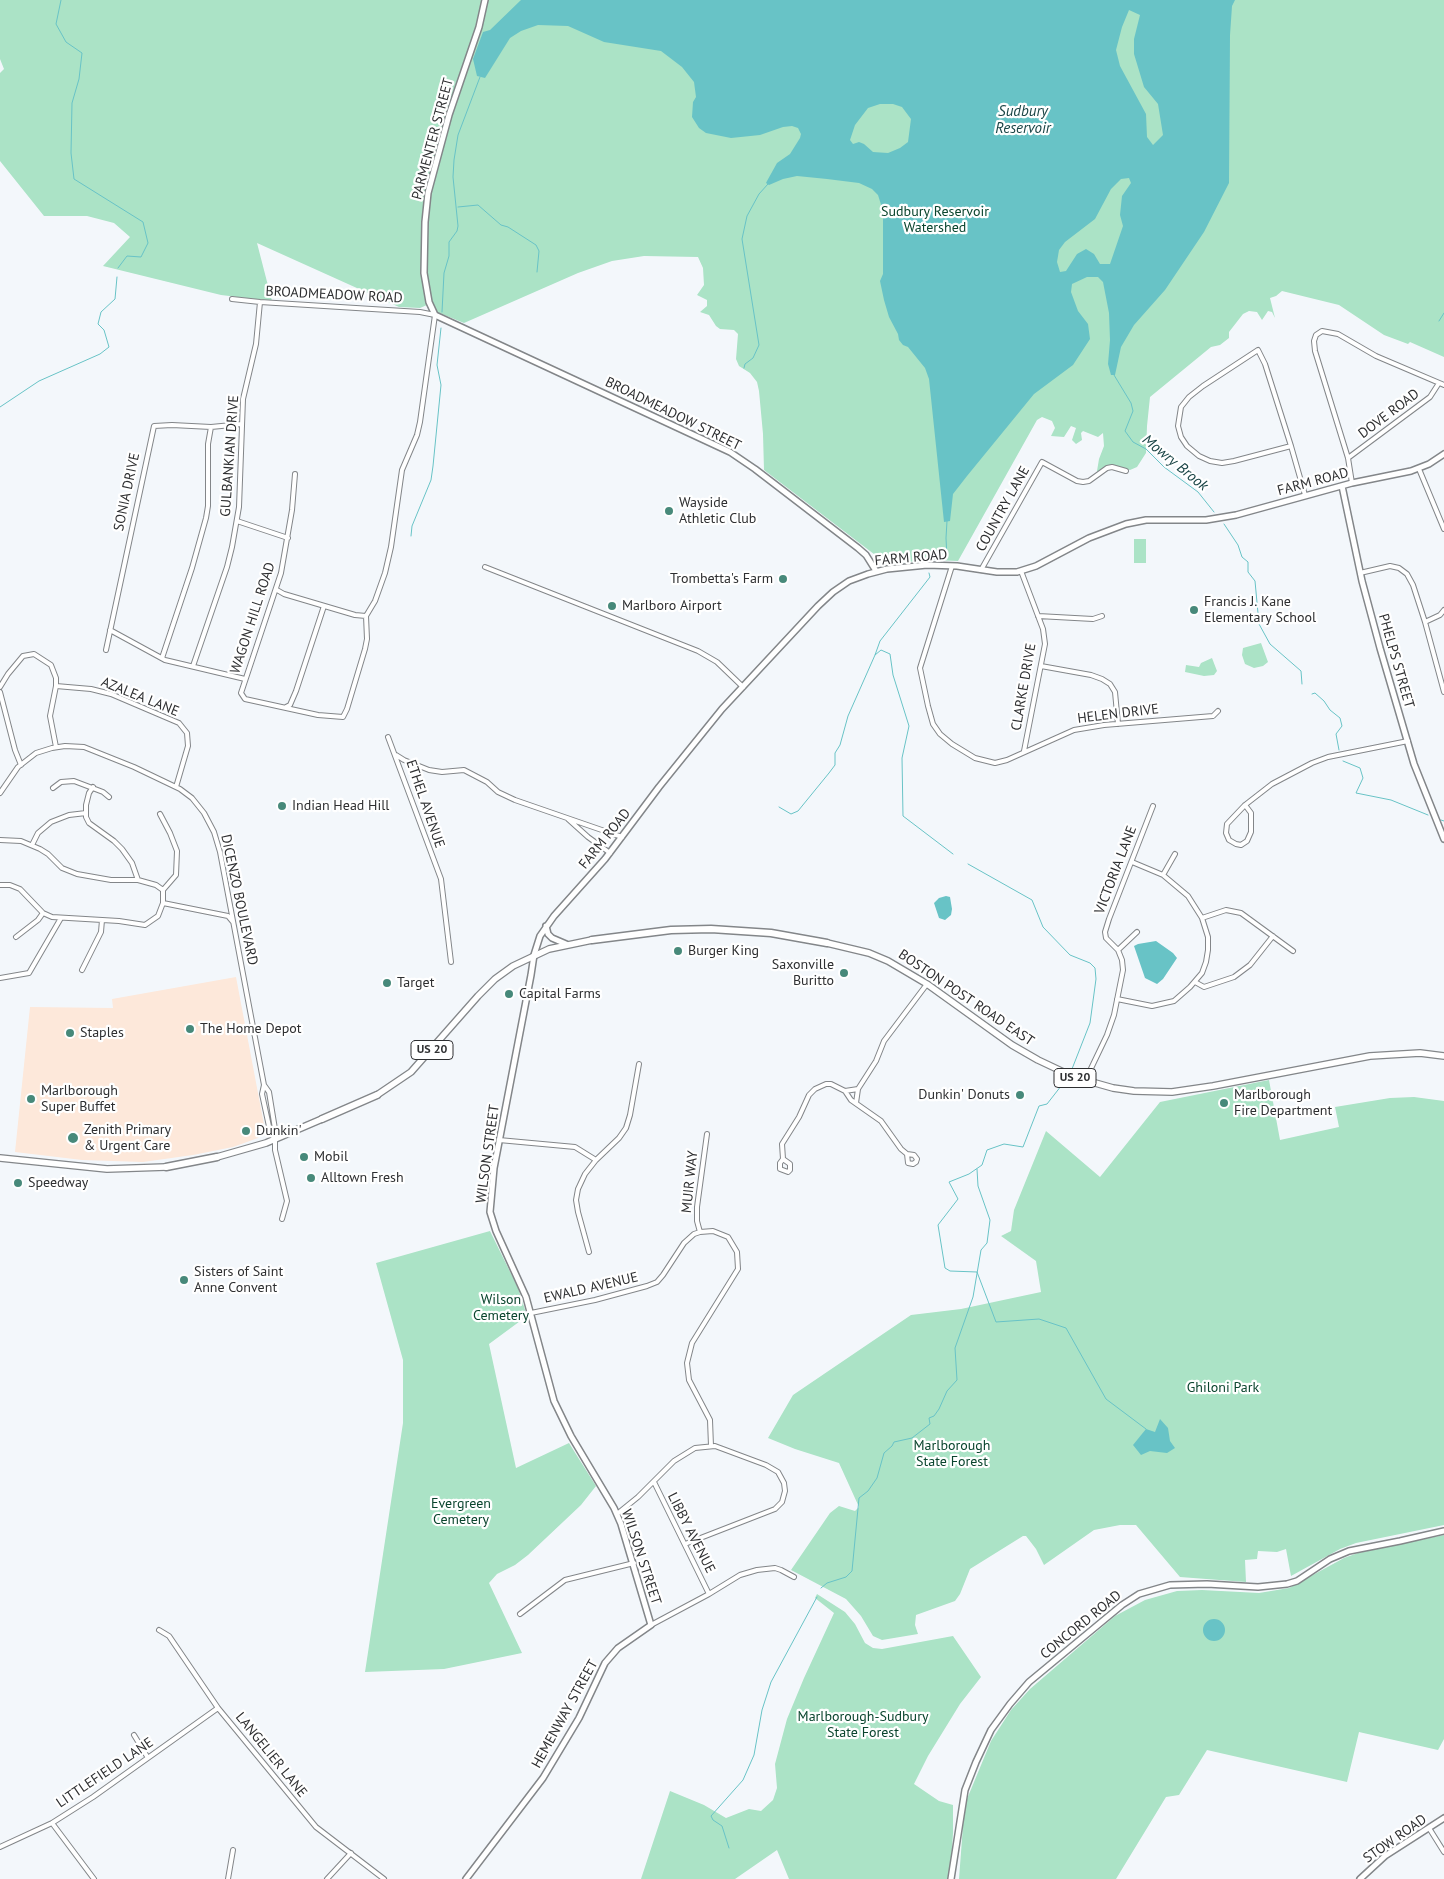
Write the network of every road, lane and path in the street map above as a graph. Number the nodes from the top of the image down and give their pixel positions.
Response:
1 (485, 0) edge
2 (232, 299) dead end
3 (260, 302) junction
4 (435, 315) junction
5 (1442, 384) edge
6 (242, 424) junction
7 (211, 427) junction
8 (1291, 446) junction
9 (1444, 454) edge
10 (1348, 458) junction
11 (1419, 469) junction
12 (1126, 471) dead end
13 (295, 474) dead end
14 (1352, 483) junction
15 (1342, 486) junction
16 (1305, 495) junction
17 (237, 521) junction
18 (1444, 529) edge
19 (288, 538) junction
20 (952, 566) junction
21 (485, 567) dead end
22 (981, 570) junction
23 (876, 571) junction
24 (1021, 571) junction
25 (1360, 573) junction
26 (277, 590) junction
27 (324, 606) junction
28 (1444, 610) edge
29 (366, 616) junction
30 (1038, 616) junction
31 (1102, 616) dead end
32 (1425, 622) junction
33 (110, 630) junction
34 (106, 650) dead end
35 (162, 658) junction
36 (193, 666) junction
37 (1041, 666) junction
38 (245, 679) junction
39 (56, 686) junction
40 (0, 687) edge
41 (743, 687) junction
42 (0, 692) edge
43 (1444, 692) edge
44 (286, 707) junction
45 (1218, 711) dead end
46 (1118, 724) junction
47 (388, 737) dead end
48 (1408, 741) junction
49 (56, 747) junction
50 (1024, 751) junction
51 (396, 755) junction
52 (21, 765) junction
53 (176, 786) junction
54 (53, 788) dead end
55 (93, 788) junction
56 (0, 791) edge
57 (109, 798) dead end
58 (1245, 805) junction
59 (1153, 806) dead end
60 (86, 812) junction
61 (160, 814) dead end
62 (566, 817) junction
63 (622, 837) junction
64 (1444, 839) edge
65 (0, 840) edge
66 (32, 845) junction
67 (610, 852) junction
68 (1175, 854) dead end
69 (1132, 862) junction
70 (1163, 875) junction
71 (138, 880) junction
72 (0, 885) edge
73 (163, 890) junction
74 (163, 903) junction
75 (43, 914) junction
76 (60, 918) junction
77 (1202, 918) junction
78 (102, 920) junction
79 (233, 922) junction
80 (546, 926) junction
81 (1137, 932) dead end
82 (1273, 936) junction
83 (16, 937) dead end
84 (592, 940) joint
85 (827, 942) joint
86 (566, 944) junction
87 (1118, 950) junction
88 (1293, 951) dead end
89 (534, 956) junction
90 (450, 962) dead end
91 (82, 970) dead end
92 (0, 978) edge
93 (1195, 982) junction
94 (927, 984) junction
95 (1117, 999) junction
96 (1444, 1056) edge
97 (639, 1064) dead end
98 (1085, 1081) junction
99 (264, 1085) junction
100 (858, 1089) junction
101 (845, 1091) junction
102 (377, 1095) joint
103 (856, 1104) junction
104 (322, 1119) joint
105 (707, 1134) dead end
106 (275, 1140) junction
107 (500, 1140) junction
108 (907, 1154) dead end
109 (217, 1157) joint
110 (0, 1158) edge
111 (783, 1159) dead end
112 (596, 1160) junction
113 (166, 1167) joint
114 (282, 1219) dead end
115 (700, 1232) junction
116 (589, 1252) dead end
117 (531, 1313) junction
118 (711, 1446) junction
119 (654, 1482) junction
120 (617, 1514) junction
121 (1444, 1531) edge
122 (685, 1544) junction
123 (634, 1563) junction
124 (794, 1576) dead end
125 (710, 1594) junction
126 (520, 1614) dead end
127 (651, 1625) junction
128 (159, 1630) dead end
129 (218, 1708) junction
130 (134, 1735) dead end
131 (148, 1758) junction
132 (1444, 1818) edge
133 (52, 1823) junction
134 (1429, 1828) junction
135 (0, 1847) edge
136 (233, 1850) dead end
137 (1444, 1852) edge
138 (351, 1854) junction
139 (94, 1879) edge
140 (228, 1879) edge
141 (327, 1879) edge
142 (384, 1879) edge
143 (466, 1879) edge
144 (951, 1879) edge
145 (1360, 1879) edge

1 - 4 street, PARMENTER STREET
2 - 3 street, BROADMEADOW ROAD
3 - 4 street, BROADMEADOW ROAD
3 - 6 street, GULBANKIAN DRIVE
4 - 23 street, BROADMEADOW STREET
4 - 29 street
5 - 10 street, DOVE ROAD
5 - 10 street
6 - 7 street, SONIA DRIVE
6 - 17 street, GULBANKIAN DRIVE
7 - 33 street, SONIA DRIVE
7 - 35 street
8 - 8 street
8 - 16 street
9 - 11 street, FARM ROAD
10 - 14 street
11 - 14 street, FARM ROAD
11 - 18 street
12 - 22 street, COUNTRY LANE
13 - 19 street, WAGON HILL ROAD
14 - 15 street, FARM ROAD
15 - 16 street, FARM ROAD
15 - 25 street, PHELPS STREET
16 - 24 street, FARM ROAD
17 - 19 street
17 - 36 street, GULBANKIAN DRIVE
19 - 26 street, WAGON HILL ROAD
20 - 22 street, FARM ROAD
20 - 23 street, FARM ROAD
20 - 50 street, HELEN DRIVE
21 - 41 street
22 - 24 street, FARM ROAD
23 - 41 street, FARM ROAD
24 - 30 street, CLARKE DRIVE
25 - 32 street
25 - 48 street, PHELPS STREET
26 - 27 street
26 - 38 street, WAGON HILL ROAD
27 - 29 street
27 - 44 street
28 - 32 street
29 - 44 street, WAGON HILL ROAD
30 - 31 street
30 - 37 street, CLARKE DRIVE
32 - 43 street
33 - 34 street, SONIA DRIVE
33 - 35 street
35 - 36 street
36 - 38 street
37 - 46 street
37 - 50 street, CLARKE DRIVE
38 - 44 street, WAGON HILL ROAD
39 - 40 street
39 - 49 street
39 - 53 street, AZALEA LANE
41 - 63 street, FARM ROAD
42 - 52 street
45 - 46 street, HELEN DRIVE
46 - 50 street, HELEN DRIVE
47 - 51 street, ETHEL AVENUE
48 - 58 street
48 - 64 street, PHELPS STREET
49 - 52 street, DICENZO BOULEVARD
49 - 53 street, DICENZO BOULEVARD
51 - 62 street
51 - 90 street, ETHEL AVENUE
52 - 56 street, DICENZO BOULEVARD
53 - 79 street, DICENZO BOULEVARD
54 - 55 street
55 - 57 street
55 - 60 street
58 - 58 street
59 - 69 street, VICTORIA LANE
60 - 66 street
60 - 71 street
61 - 73 street
62 - 63 street
62 - 67 street
63 - 67 street, FARM ROAD
65 - 66 street
66 - 71 street
67 - 80 street, FARM ROAD
68 - 70 street
69 - 70 street
69 - 87 street, VICTORIA LANE
70 - 77 street
71 - 73 street
72 - 75 street
73 - 74 street
74 - 78 street
74 - 79 street
75 - 76 street
75 - 83 street
76 - 78 street
76 - 92 street
77 - 82 street
77 - 93 street
78 - 91 street
79 - 99 street, DICENZO BOULEVARD
80 - 86 street
80 - 89 street, FARM ROAD
81 - 87 street
82 - 88 street
82 - 93 street
84 - 85 highway, BOSTON POST ROAD EAST / US 20
84 - 86 main road, BOSTON POST ROAD EAST / US 20
85 - 94 main road, BOSTON POST ROAD EAST / US 20
86 - 89 main road, BOSTON POST ROAD EAST / US 20
87 - 95 street, VICTORIA LANE
89 - 102 main road, BOSTON POST ROAD EAST / US 20
89 - 107 street, WILSON STREET
93 - 95 street
94 - 98 main road, BOSTON POST ROAD EAST / US 20
94 - 100 street
95 - 98 street, VICTORIA LANE
96 - 98 main road, BOSTON POST ROAD EAST / US 20
97 - 112 street
99 - 106 street, DICENZO BOULEVARD
99 - 106 street, DICENZO BOULEVARD
100 - 101 street
100 - 103 street
101 - 103 street
101 - 111 street
102 - 104 highway, BOSTON POST ROAD EAST / US 20
103 - 108 street
104 - 106 main road, BOSTON POST ROAD EAST / US 20
105 - 115 street, MUIR WAY
106 - 109 main road, BOSTON POST ROAD EAST / US 20
106 - 114 street
107 - 112 street
107 - 117 street, WILSON STREET
109 - 113 highway, BOSTON POST ROAD EAST / US 20
110 - 113 main road, BOSTON POST ROAD EAST / US 20
112 - 116 street
115 - 117 street, EWALD AVENUE
115 - 118 street
117 - 120 street, WILSON STREET
118 - 119 street
118 - 122 street
119 - 120 street
119 - 122 street, LIBBY AVENUE
120 - 123 street, WILSON STREET
121 - 144 street, CONCORD ROAD
122 - 125 street, LIBBY AVENUE
123 - 126 street
123 - 127 street, WILSON STREET
124 - 125 street, HEMENWAY STREET
125 - 127 street, HEMENWAY STREET
127 - 143 street, HEMENWAY STREET
128 - 129 street, LANGELIER LANE
129 - 131 street, LITTLEFIELD LANE
129 - 138 street, LANGELIER LANE
130 - 131 street
131 - 133 street, LITTLEFIELD LANE
132 - 134 street, STOW ROAD
133 - 135 street, LITTLEFIELD LANE
133 - 139 street
134 - 137 street
134 - 145 street, STOW ROAD
136 - 140 street
138 - 141 street
138 - 142 street, LANGELIER LANE

